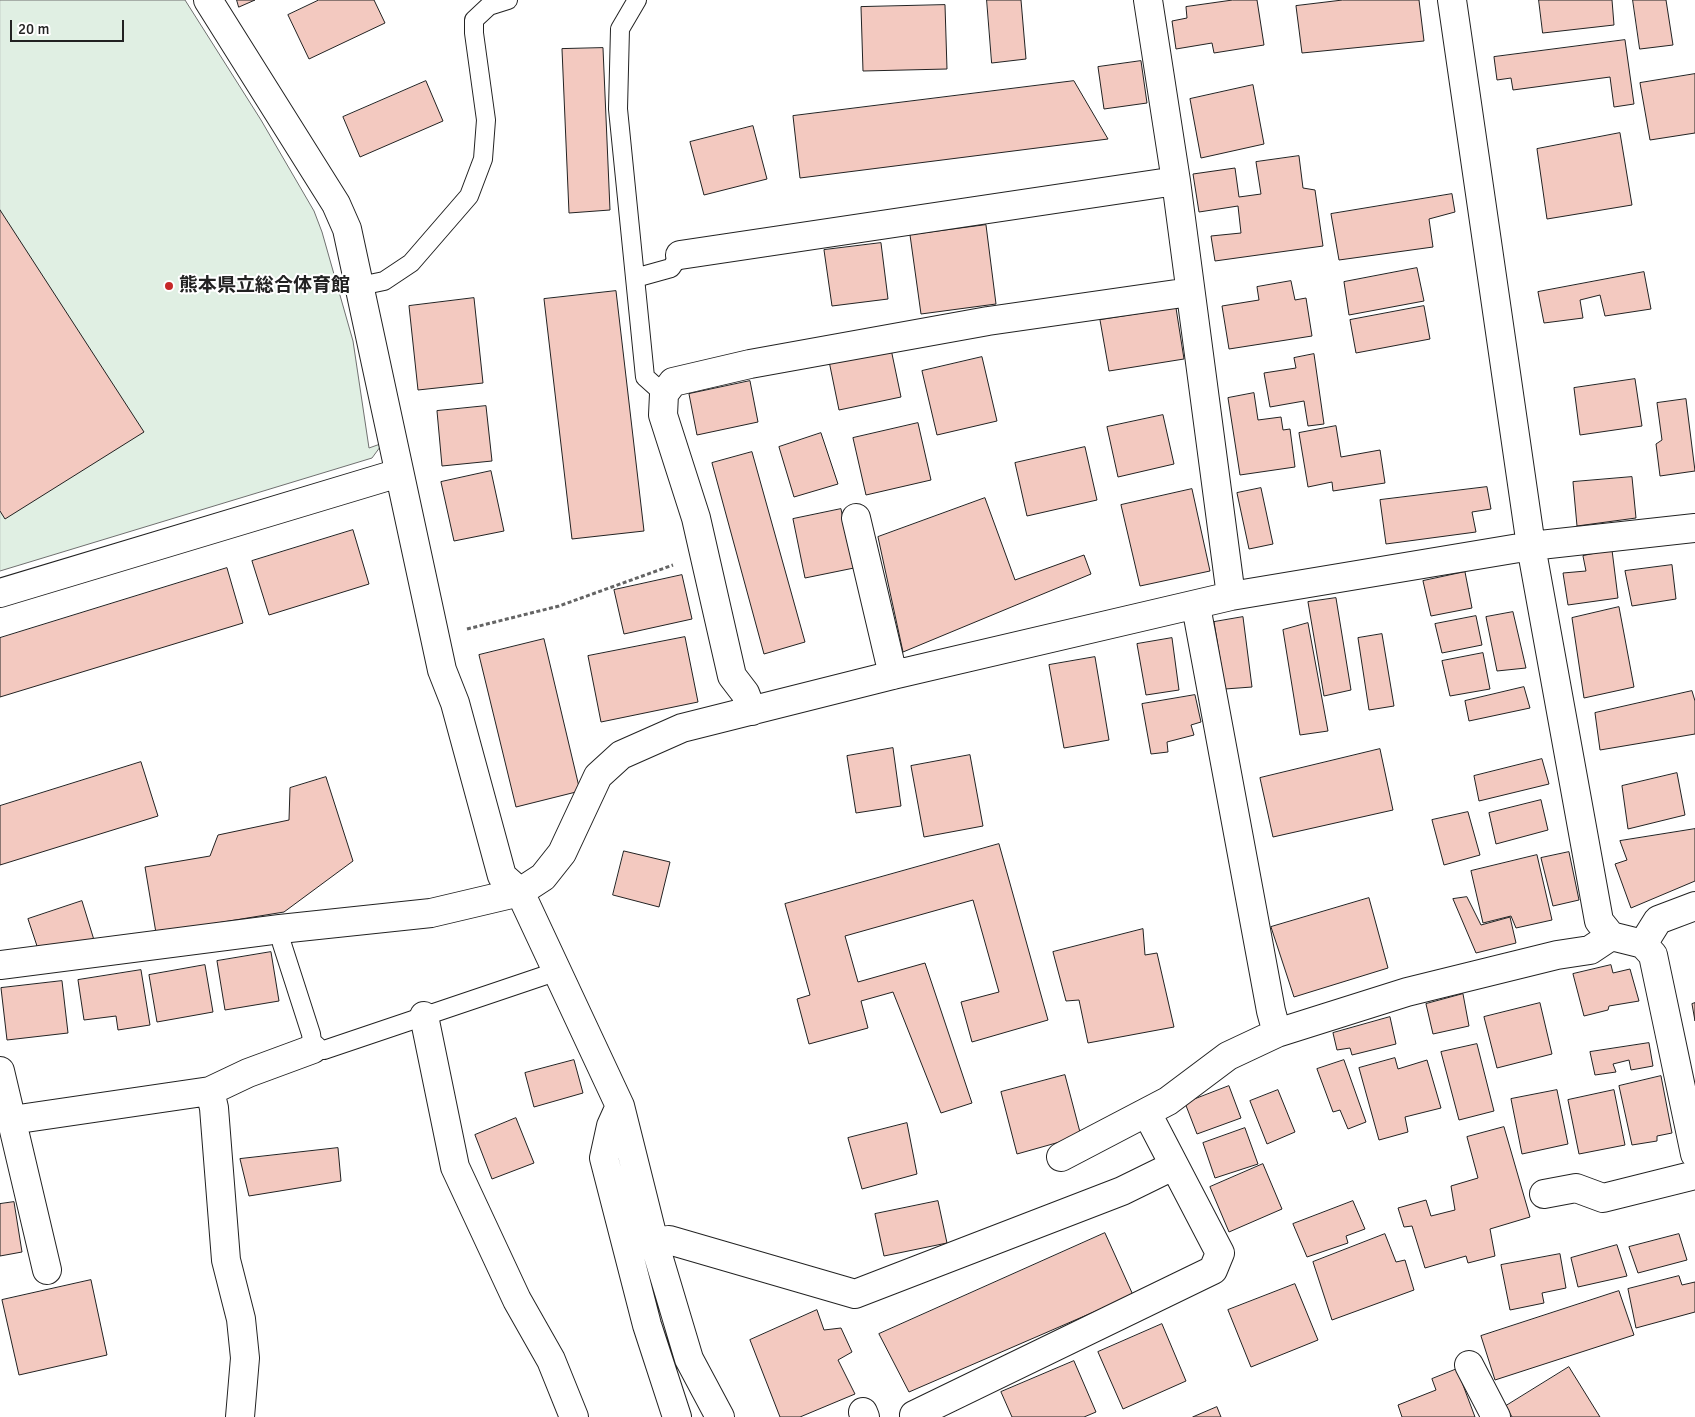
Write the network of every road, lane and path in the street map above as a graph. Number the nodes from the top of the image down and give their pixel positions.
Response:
1 (208, 0) edge
2 (508, 0) edge
3 (637, 0) edge
4 (1148, 0) edge
5 (1452, 0) edge
6 (1176, 182) junction
7 (680, 255) joint
8 (635, 278) junction
9 (360, 286) junction
10 (1190, 292) junction
11 (664, 394) junction
12 (398, 473) junction
13 (856, 518) dead end
14 (1695, 528) edge
15 (1532, 546) junction
16 (703, 554) junction
17 (0, 593) edge
18 (1231, 596) junction
19 (1196, 606) junction
20 (435, 638) junction
21 (893, 675) junction
22 (752, 711) junction
23 (520, 892) junction
24 (1695, 906) edge
25 (280, 929) junction
26 (1611, 936) junction
27 (1643, 944) junction
28 (0, 965) edge
29 (558, 971) junction
30 (424, 1016) junction
31 (1277, 1033) junction
32 (313, 1049) junction
33 (0, 1071) edge
34 (210, 1091) junction
35 (620, 1106) junction
36 (1147, 1113) junction
37 (12, 1120) junction
38 (1695, 1154) edge
39 (1061, 1157) dead end
40 (1173, 1166) junction
41 (1695, 1176) edge
42 (1544, 1194) dead end
43 (654, 1242) junction
44 (47, 1270) dead end
45 (1469, 1365) dead end
46 (914, 1415) dead end
47 (240, 1417) edge
48 (574, 1417) edge
49 (677, 1417) edge
50 (720, 1417) edge
51 (1496, 1417) edge

1 - 9 street
2 - 9 lane
3 - 8 lane
4 - 6 street
5 - 15 street
6 - 7 street
6 - 10 street
7 - 8 lane
8 - 11 lane
9 - 12 street
10 - 11 street
10 - 18 street
11 - 16 street
12 - 17 street
12 - 20 street
13 - 21 street
14 - 15 street
15 - 18 street
15 - 26 street
16 - 20 path
16 - 22 street
18 - 19 street
19 - 21 street
19 - 31 street
20 - 23 street
21 - 22 street
22 - 23 street
23 - 25 street
23 - 29 street
24 - 27 street
25 - 28 street
25 - 32 lane
26 - 27 street
26 - 31 street
27 - 38 street
29 - 30 lane
29 - 35 street
30 - 32 lane
30 - 48 street
31 - 36 street
32 - 34 street
33 - 37 street
34 - 37 street
34 - 47 street
35 - 43 street
35 - 49 street
36 - 39 street
36 - 40 street
37 - 44 street
40 - 43 street
40 - 46 street
41 - 42 street
43 - 50 street
45 - 51 street

